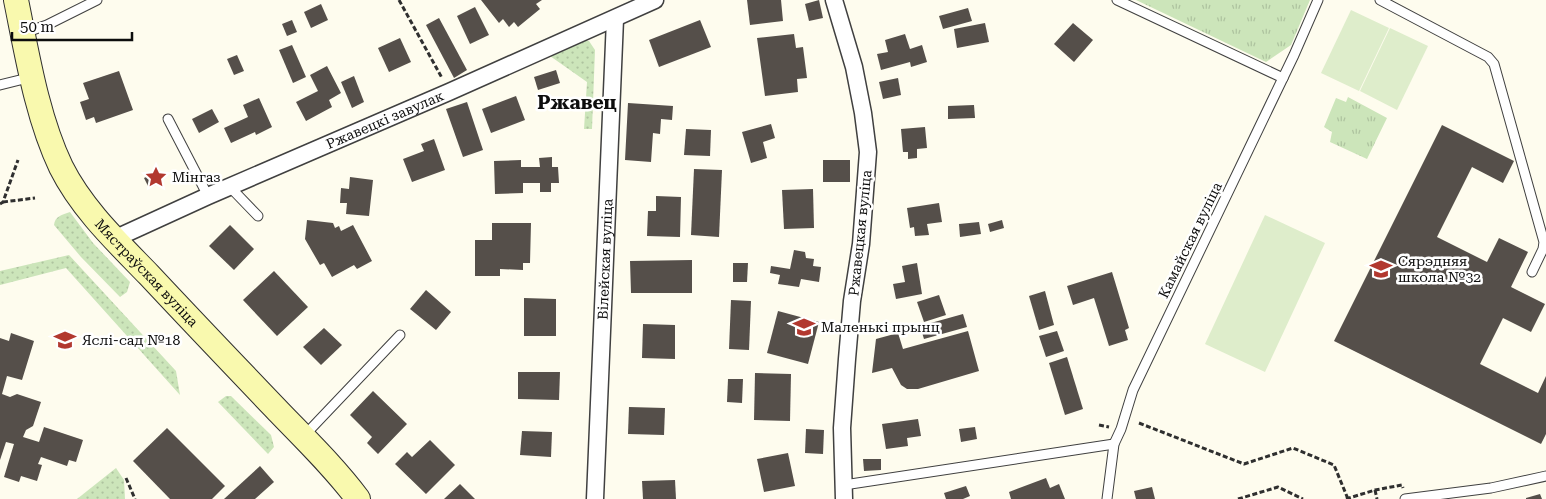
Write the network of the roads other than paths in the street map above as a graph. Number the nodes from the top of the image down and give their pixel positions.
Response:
1 (16, 0) edge
2 (96, 0) edge
3 (655, 0) edge
4 (834, 0) edge
5 (1117, 0) edge
6 (1318, 0) edge
7 (1380, 0) edge
8 (615, 18) junction
9 (23, 33) junction
10 (32, 77) junction
11 (1283, 78) junction
12 (0, 85) edge
13 (168, 119) dead end
14 (230, 187) junction
15 (208, 196) junction
16 (258, 216) dead end
17 (114, 239) junction
18 (1532, 272) dead end
19 (400, 335) dead end
20 (303, 437) junction
21 (1114, 444) junction
22 (1546, 476) edge
23 (844, 492) edge
24 (1405, 498) edge
25 (358, 499) edge
26 (595, 499) edge
27 (1107, 499) edge

1 - 9 street, Мястраўская вуліца
2 - 9 lane
3 - 8 street, Ржавецкі завулак
4 - 23 street, Ржавецкая вуліца
5 - 11 lane
6 - 11 lane, Камайская вуліца
7 - 18 lane
8 - 14 street, Ржавецкі завулак
8 - 26 street, Вілейская вуліца
9 - 10 street, Мястраўская вуліца
10 - 12 lane
10 - 17 street, Мястраўская вуліца
11 - 21 lane, Камайская вуліца
13 - 15 lane
14 - 15 street, Ржавецкі завулак
14 - 16 lane
15 - 17 street, Ржавецкі завулак
17 - 20 street, Мястраўская вуліца
19 - 20 lane
20 - 25 street, Мястраўская вуліца
21 - 23 lane
21 - 27 lane, Камайская вуліца
22 - 24 lane

